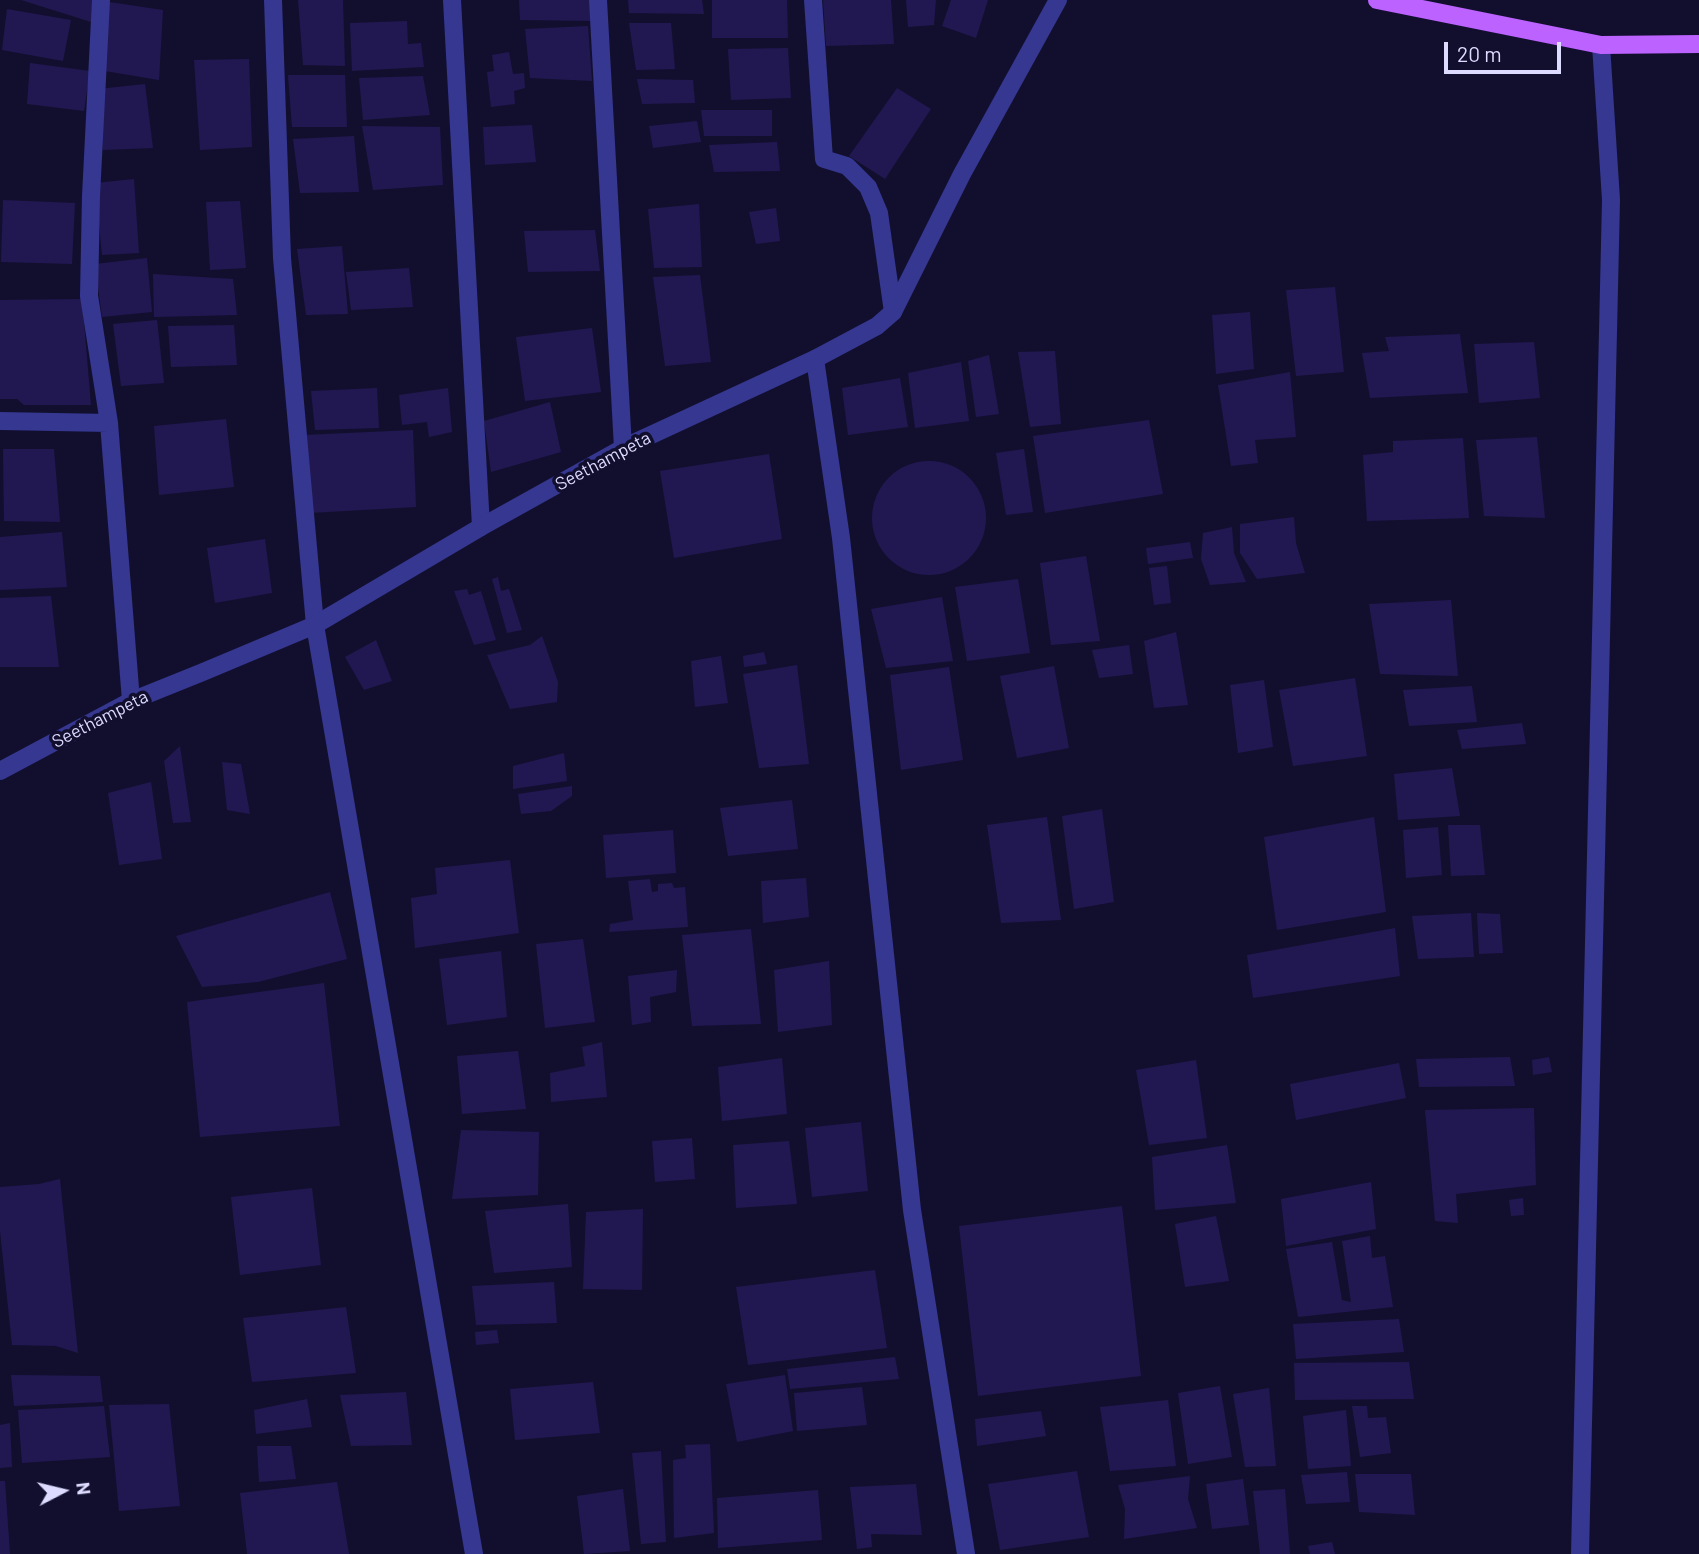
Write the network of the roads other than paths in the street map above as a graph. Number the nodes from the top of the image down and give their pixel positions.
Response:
1 (102, 0) edge
2 (273, 0) edge
3 (452, 0) edge
4 (598, 0) edge
5 (813, 0) edge
6 (1058, 0) edge
7 (1377, 0) edge
8 (1699, 44) edge
9 (1601, 45) junction
10 (893, 312) junction
11 (815, 359) junction
12 (0, 421) edge
13 (109, 423) junction
14 (623, 448) junction
15 (481, 527) junction
16 (315, 625) junction
17 (131, 701) junction
18 (0, 771) edge
19 (474, 1554) edge
20 (966, 1554) edge
21 (1580, 1554) edge

1 - 13 street
2 - 16 street
3 - 15 street
4 - 14 street
5 - 10 street
6 - 10 street, Seethampeta
7 - 9 main road
8 - 9 main road
9 - 21 street
10 - 11 street, Seethampeta
11 - 14 street, Seethampeta
11 - 20 street
12 - 13 street
13 - 17 street
14 - 15 street, Seethampeta
15 - 16 street, Seethampeta
16 - 17 street, Seethampeta
16 - 19 street
17 - 18 street, Seethampeta

